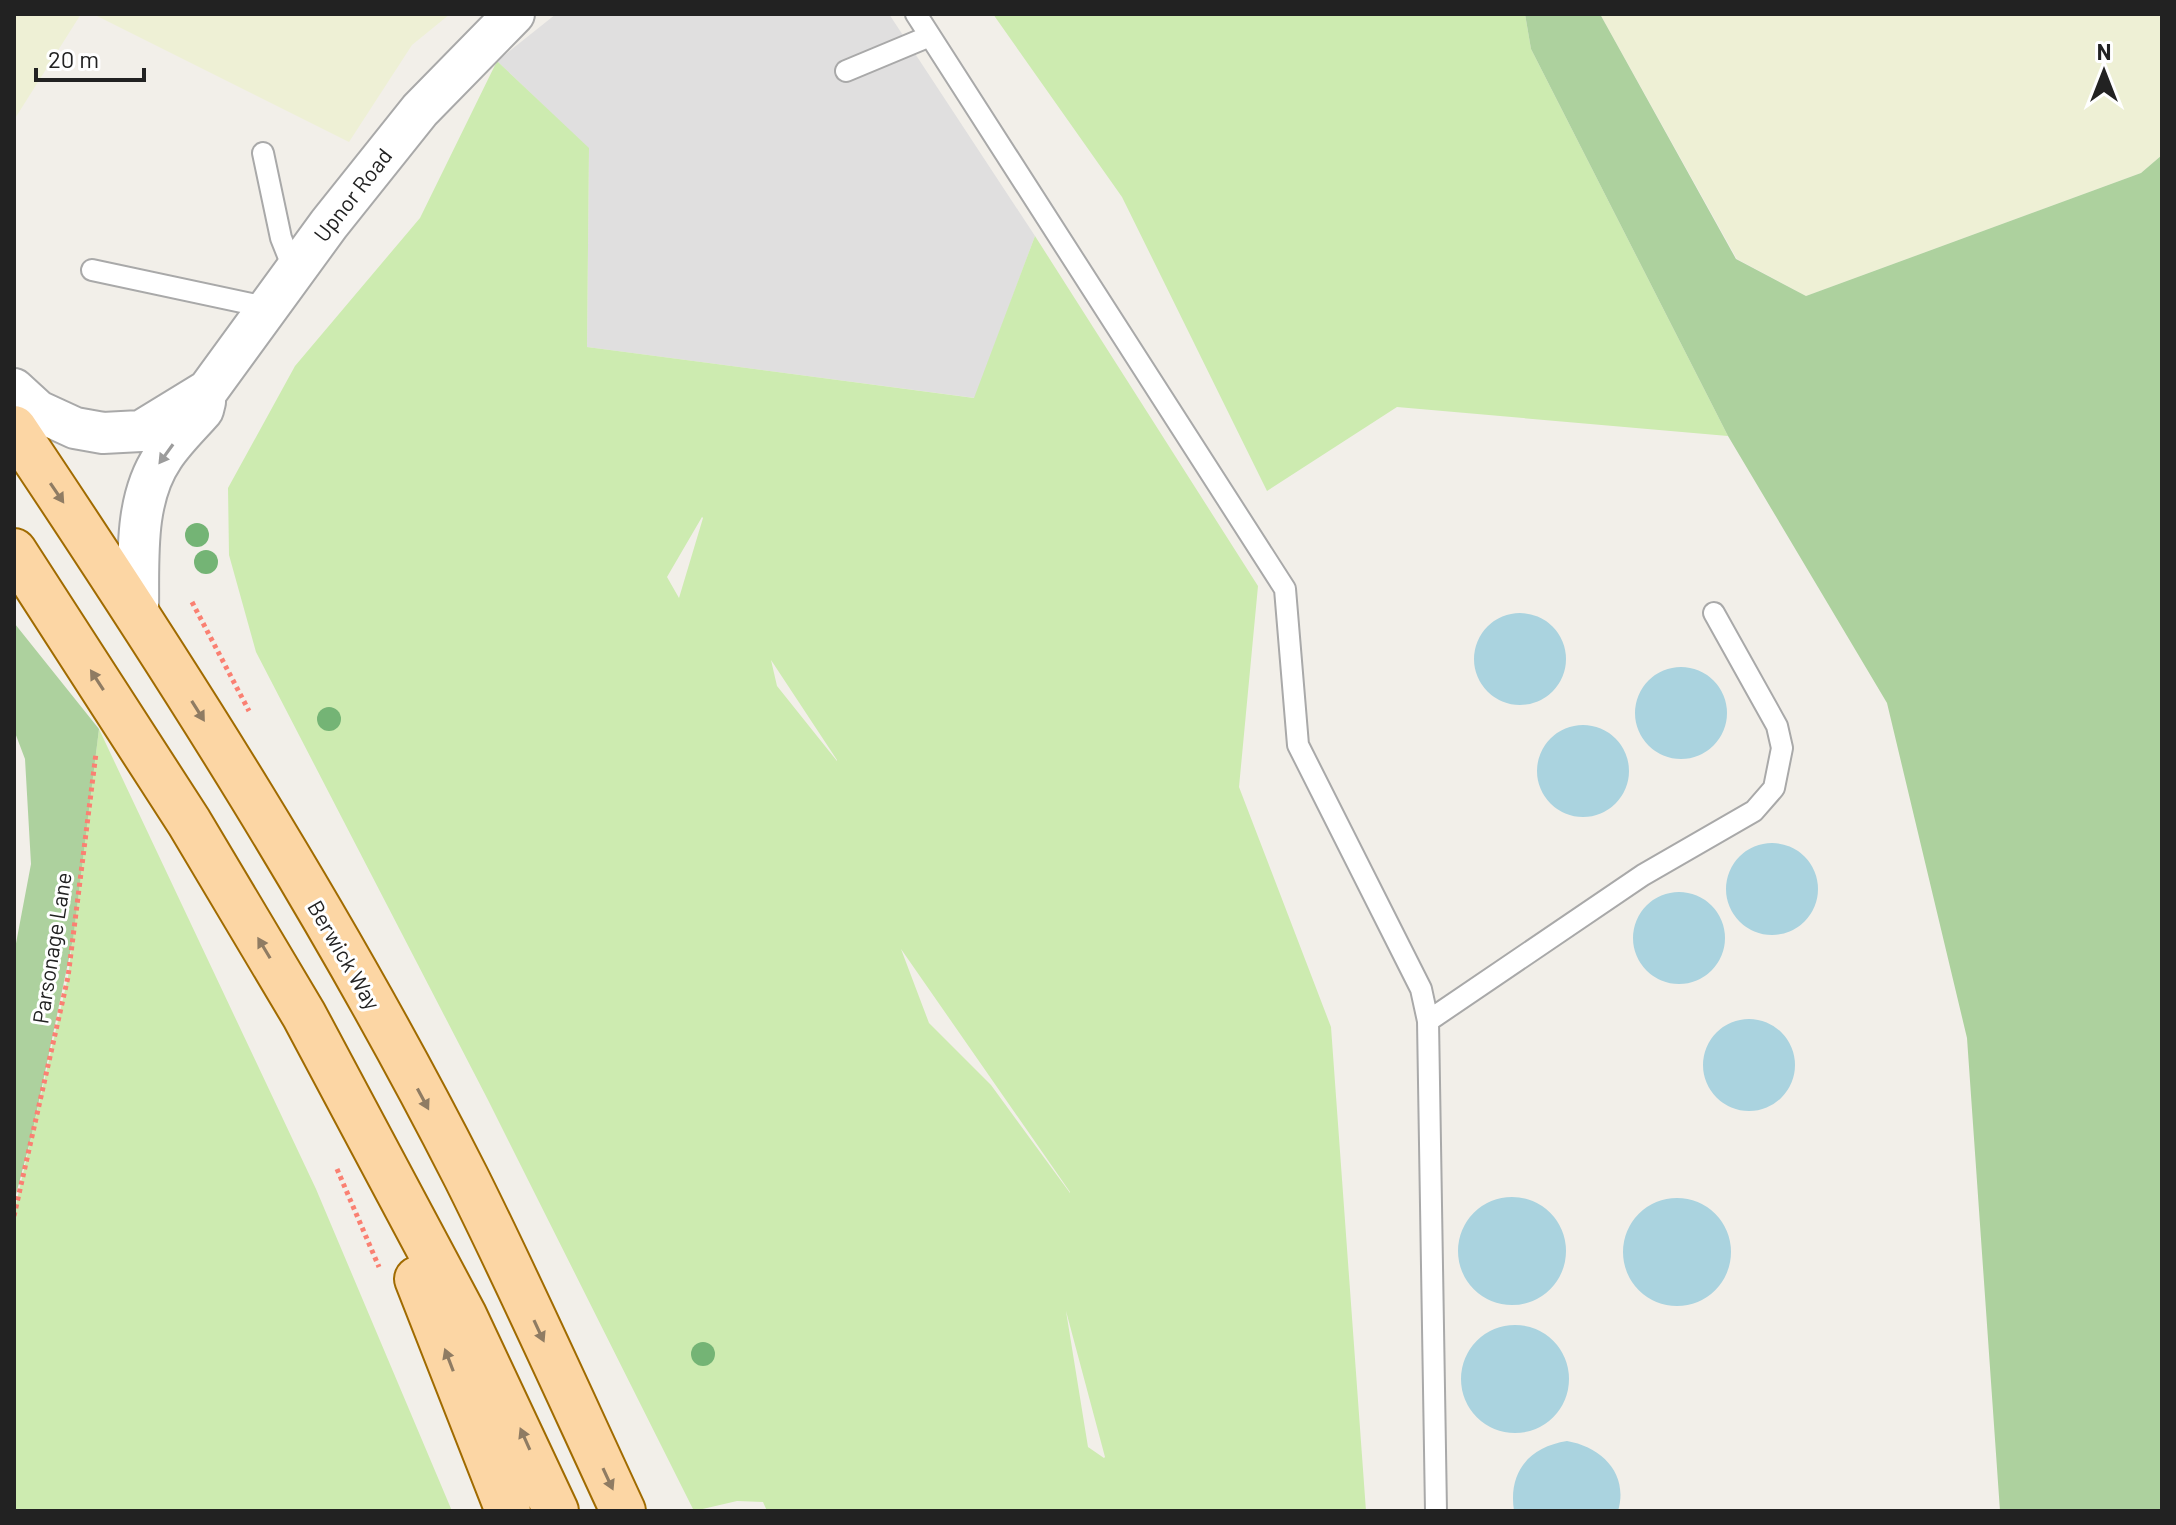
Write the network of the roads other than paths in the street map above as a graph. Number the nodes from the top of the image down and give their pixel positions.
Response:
1 (514, 14) edge
2 (916, 14) edge
3 (930, 36) junction
4 (846, 71) dead end
5 (263, 153) dead end
6 (301, 263) junction
7 (92, 270) dead end
8 (270, 308) junction
9 (14, 389) edge
10 (208, 390) junction
11 (14, 428) edge
12 (18, 560) edge
13 (1714, 613) dead end
14 (138, 614) junction
15 (1428, 1021) junction
16 (341, 1084) junction
17 (508, 1511) edge
18 (556, 1511) edge
19 (623, 1511) edge
20 (1436, 1511) edge

1 - 6 street, Upnor Road
2 - 3 lane
3 - 4 lane
3 - 15 lane
5 - 6 lane
6 - 8 street, Upnor Road
7 - 8 lane
8 - 10 street, Upnor Road
9 - 10 street
10 -> 14 street
11 -> 14 main road, Berwick Way
16 -> 12 main road
13 - 15 lane
14 -> 19 main road, Berwick Way
15 - 20 lane
17 -> 16 main road
18 -> 16 main road

